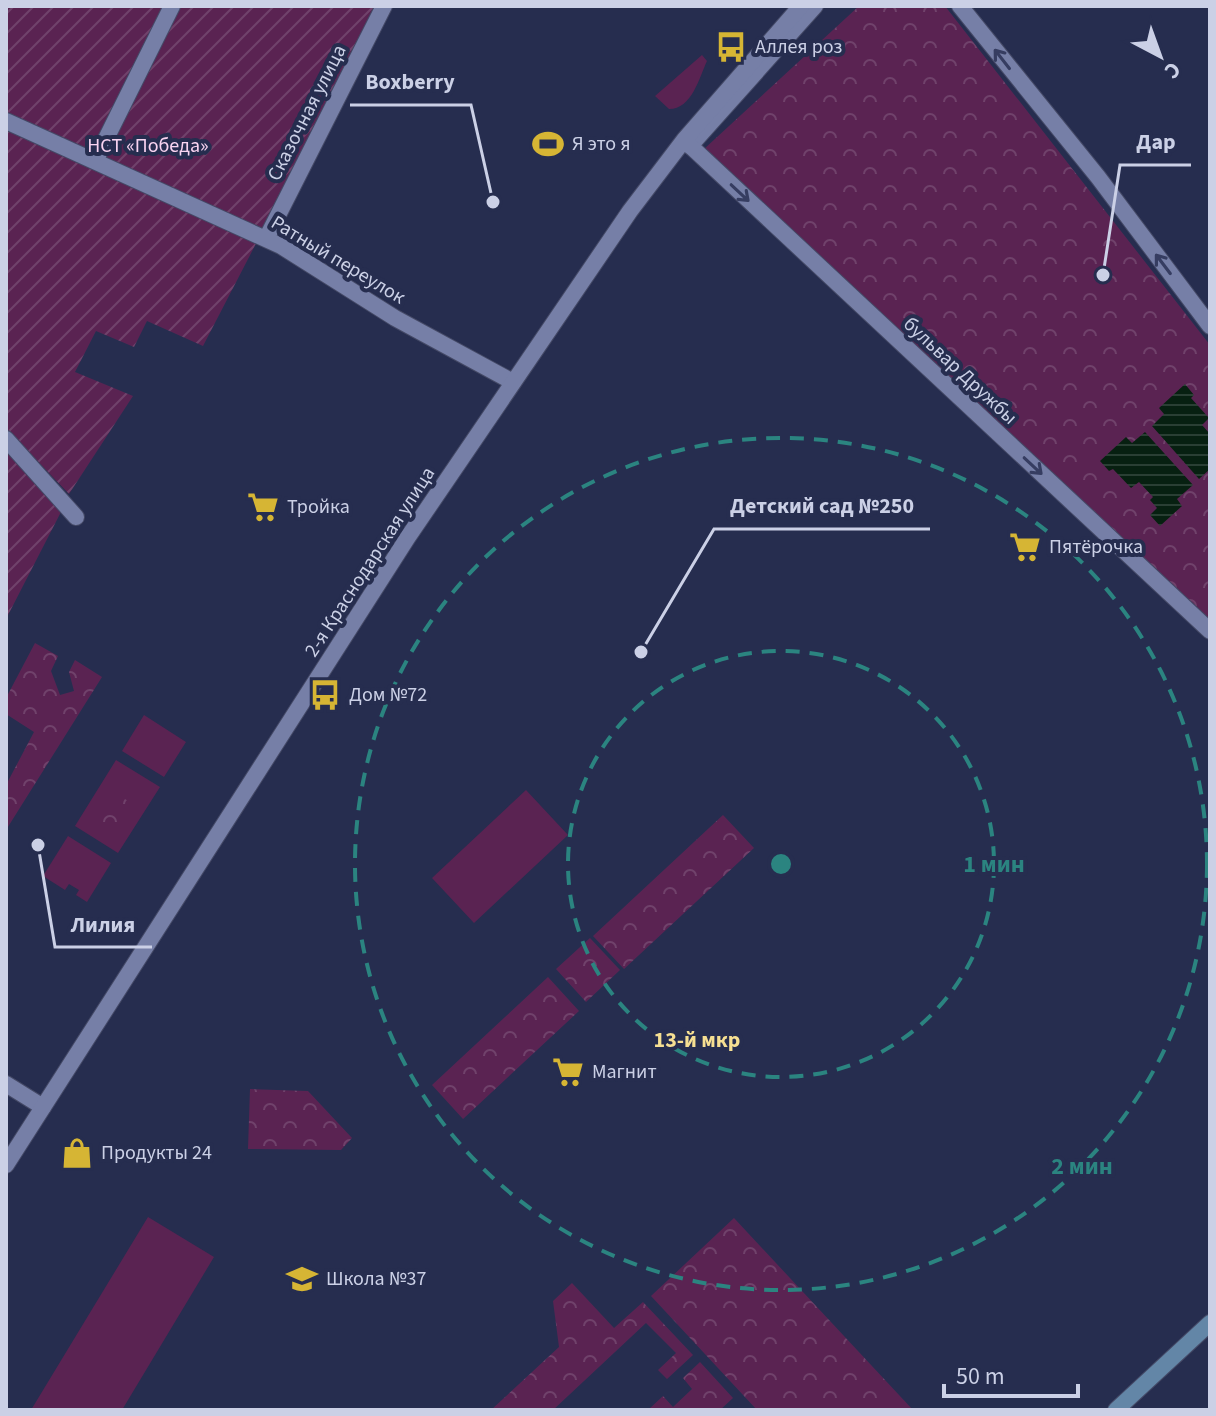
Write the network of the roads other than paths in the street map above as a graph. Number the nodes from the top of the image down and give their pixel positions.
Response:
1 (172, 6) edge
2 (384, 6) edge
3 (801, 6) edge
4 (815, 6) edge
5 (960, 6) edge
6 (6, 121) edge
7 (687, 143) junction
8 (95, 161) junction
9 (266, 239) junction
10 (1210, 326) edge
11 (513, 382) junction
12 (6, 439) edge
13 (76, 517) dead end
14 (1210, 631) edge
15 (6, 1084) edge
16 (43, 1107) junction
17 (6, 1165) edge
18 (1210, 1323) edge
19 (1116, 1410) edge

1 - 8 street
2 - 9 street, Сказочная улица
3 - 7 street, 2-я Краснодарская улица
4 - 7 street
10 -> 5 street
6 - 8 street, Ратный переулок
7 - 11 street, 2-я Краснодарская улица
7 -> 14 street, бульвар Дружбы
8 - 9 street, Ратный переулок
9 - 11 street, Ратный переулок
11 - 16 street, 2-я Краснодарская улица
12 - 13 street
15 - 16 street
16 - 17 street, 2-я Краснодарская улица
18 - 19 main road

